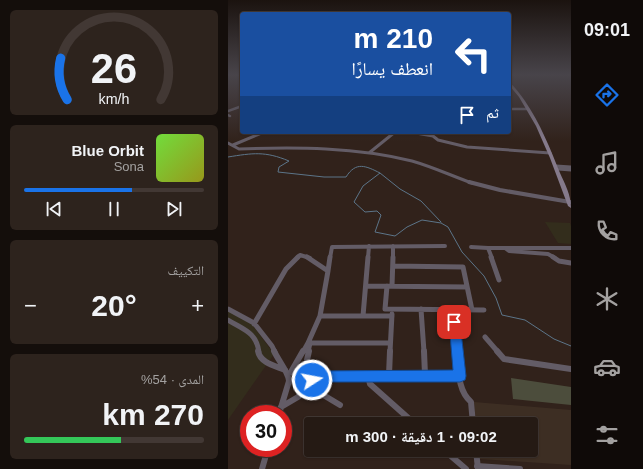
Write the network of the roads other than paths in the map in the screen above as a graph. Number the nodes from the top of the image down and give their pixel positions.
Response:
1 (522, 97) edge
2 (240, 107) edge
3 (511, 109) edge
4 (528, 109) junction
5 (228, 111) edge
6 (259, 134) edge
7 (393, 134) edge
8 (422, 134) edge
9 (228, 143) edge
10 (233, 144) junction
11 (550, 153) junction
12 (369, 154) junction
13 (557, 167) junction
14 (571, 167) edge
15 (571, 170) edge
16 (570, 204) edge
17 (369, 246) junction
18 (393, 246) junction
19 (445, 246) dead end
20 (471, 247) dead end
21 (504, 247) junction
22 (488, 248) junction
23 (571, 248) edge
24 (571, 263) edge
25 (393, 266) junction
26 (328, 271) junction
27 (499, 280) dead end
28 (366, 286) junction
29 (389, 286) junction
30 (467, 287) junction
31 (228, 309) edge
32 (392, 309) junction
33 (422, 309) junction
34 (453, 310) junction
35 (472, 310) junction
36 (484, 310) dead end
37 (320, 316) junction
38 (363, 316) junction
39 (392, 316) junction
40 (228, 320) edge
41 (254, 324) junction
42 (485, 337) dead end
43 (390, 342) junction
44 (309, 343) junction
45 (571, 369) edge
46 (285, 370) junction
47 (291, 373) junction
48 (425, 375) junction
49 (368, 376) junction
50 (389, 376) junction
51 (460, 376) junction
52 (315, 378) junction
53 (309, 385) junction
54 (282, 405) edge
55 (284, 405) edge
56 (340, 405) dead end
57 (407, 417) edge
58 (472, 417) edge
59 (265, 457) edge
60 (452, 457) edge
61 (477, 457) edge
62 (478, 467) edge
63 (262, 469) edge
64 (466, 469) edge
65 (520, 469) edge

1 - 4 street
2 - 5 street
3 - 4 street
4 - 11 street
6 - 10 street
7 - 12 street
8 - 11 street
9 - 10 street
10 - 12 street
11 - 13 street
12 - 16 street
13 - 14 street
13 - 15 street
13 - 16 street
17 - 18 street
17 - 26 street
17 - 28 street
18 - 19 street
18 - 25 street
20 - 22 street
21 - 22 street
21 - 23 street
21 - 24 street
22 - 27 street
25 - 29 street
25 - 30 street
26 - 37 street
26 - 41 street
28 - 29 street
28 - 38 street
29 - 30 street
29 - 32 street
30 - 35 street
31 - 41 street
32 - 33 street
32 - 39 street
33 - 34 street
33 - 48 street
34 - 35 street
34 - 51 street
35 - 36 street
37 - 38 street
37 - 44 street
38 - 39 street
39 - 43 street
40 - 46 street
41 - 46 street
42 - 45 street
43 - 44 street
43 - 50 street
44 - 47 street
44 - 52 street
46 - 47 street
47 - 53 street
47 - 54 street
48 - 50 street
48 - 51 street
49 - 50 street
49 - 52 street
49 - 57 street
51 - 58 street
52 - 53 street
53 - 55 street
53 - 56 street
59 - 63 street
60 - 64 street
61 - 62 street
62 - 65 street

